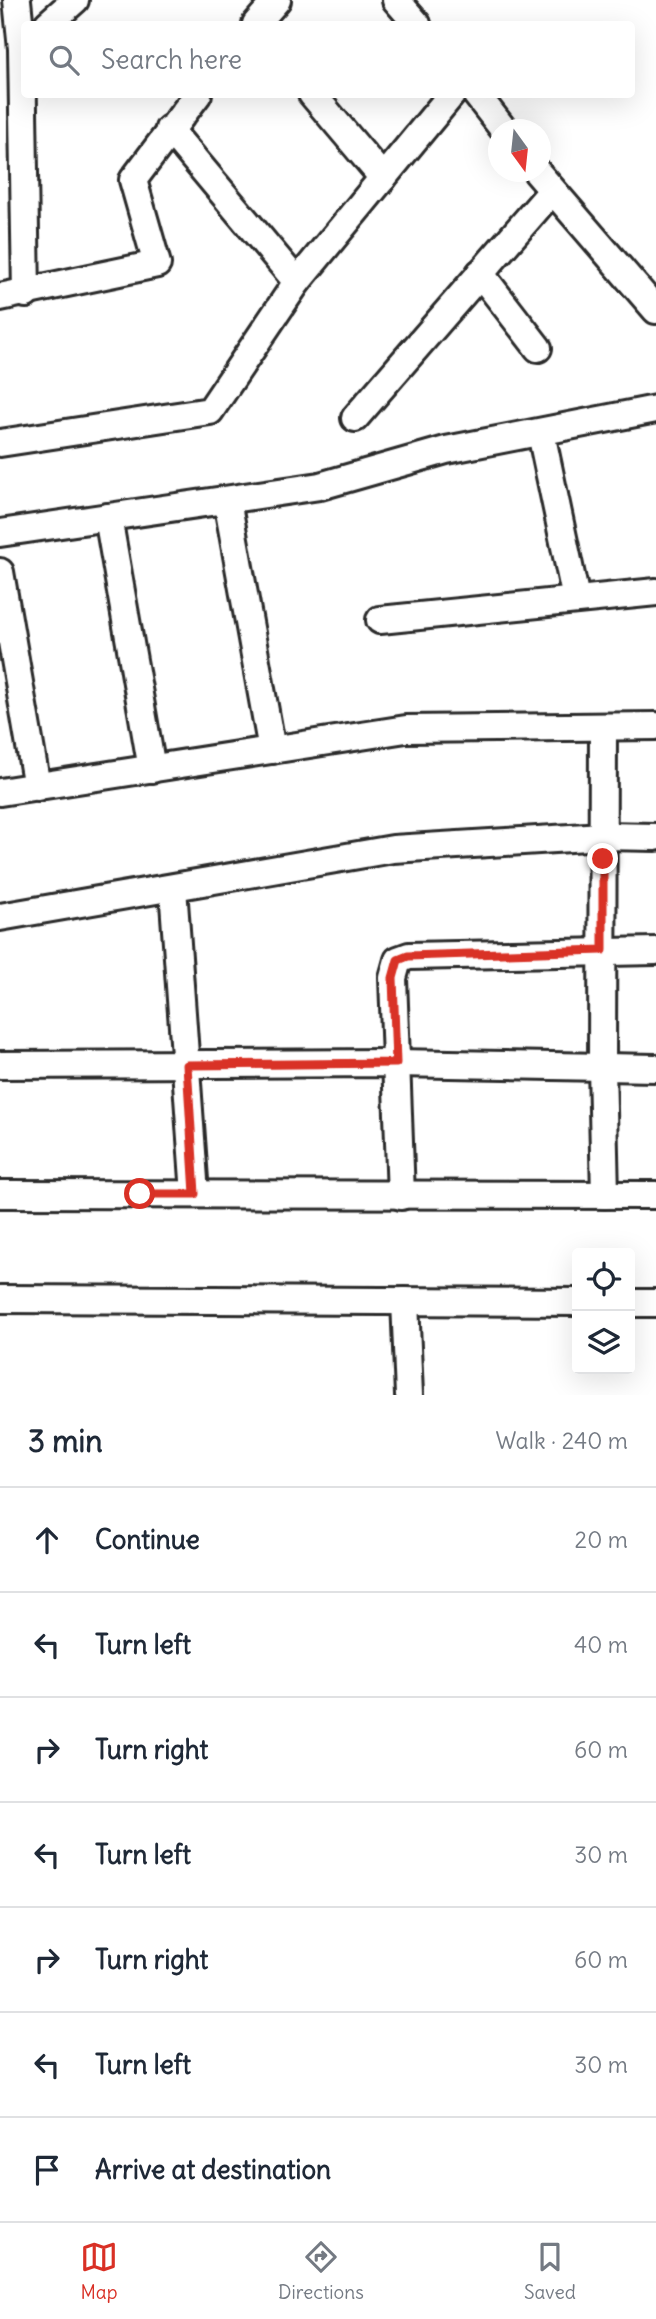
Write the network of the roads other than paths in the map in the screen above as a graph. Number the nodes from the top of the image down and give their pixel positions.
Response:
1 (17, 0) edge
2 (75, 0) edge
3 (277, 0) edge
4 (396, 0) edge
5 (51, 21) edge
6 (259, 21) edge
7 (414, 21) edge
8 (21, 32) edge
9 (24, 98) edge
10 (195, 98) edge
11 (315, 98) edge
12 (449, 98) edge
13 (479, 98) edge
14 (495, 119) edge
15 (169, 130) junction
16 (383, 178) junction
17 (543, 182) edge
18 (545, 182) edge
19 (480, 273) junction
20 (297, 282) junction
21 (26, 293) junction
22 (0, 297) edge
23 (656, 310) edge
24 (538, 348) dead end
25 (656, 409) edge
26 (355, 418) dead end
27 (541, 433) junction
28 (0, 443) edge
29 (228, 499) junction
30 (108, 517) junction
31 (0, 533) edge
32 (0, 572) edge
33 (656, 592) edge
34 (576, 599) junction
35 (380, 620) dead end
36 (656, 726) edge
37 (603, 727) junction
38 (272, 750) junction
39 (152, 769) junction
40 (37, 787) junction
41 (0, 792) edge
42 (603, 836) junction
43 (656, 837) edge
44 (173, 888) junction
45 (0, 917) edge
46 (603, 950) junction
47 (656, 951) edge
48 (396, 1063) junction
49 (0, 1065) edge
50 (187, 1065) junction
51 (602, 1067) junction
52 (656, 1068) edge
53 (0, 1194) edge
54 (195, 1194) junction
55 (605, 1195) junction
56 (656, 1195) edge
57 (401, 1196) junction
58 (0, 1299) edge
59 (405, 1301) junction
60 (572, 1302) edge
61 (635, 1303) edge
62 (656, 1303) edge
63 (409, 1395) edge

1 - 8 street
2 - 5 street
3 - 6 street
4 - 7 street
9 - 21 street
10 - 15 street
11 - 16 street
12 - 16 street
13 - 14 street
15 - 20 street
15 - 21 street
16 - 20 street
17 - 19 street
18 - 23 street
19 - 24 street
19 - 26 street
20 - 28 street
21 - 22 street
25 - 27 street
27 - 29 street
27 - 34 street
29 - 30 street
29 - 38 street
30 - 31 street
30 - 39 street
32 - 40 street
33 - 34 street
34 - 35 street
36 - 37 street
37 - 38 street
37 - 42 street
38 - 39 street
39 - 40 street
40 - 41 street
42 - 43 street
42 - 44 street
42 - 46 street
44 - 45 street
44 - 50 street
46 - 47 street
46 - 48 street
46 - 51 street
48 - 50 street
48 - 51 street
48 - 57 street
49 - 50 street
50 - 54 street
51 - 52 street
51 - 55 street
53 - 54 street
54 - 57 street
55 - 56 street
55 - 57 street
58 - 59 street
59 - 60 street
59 - 63 street
61 - 62 street

